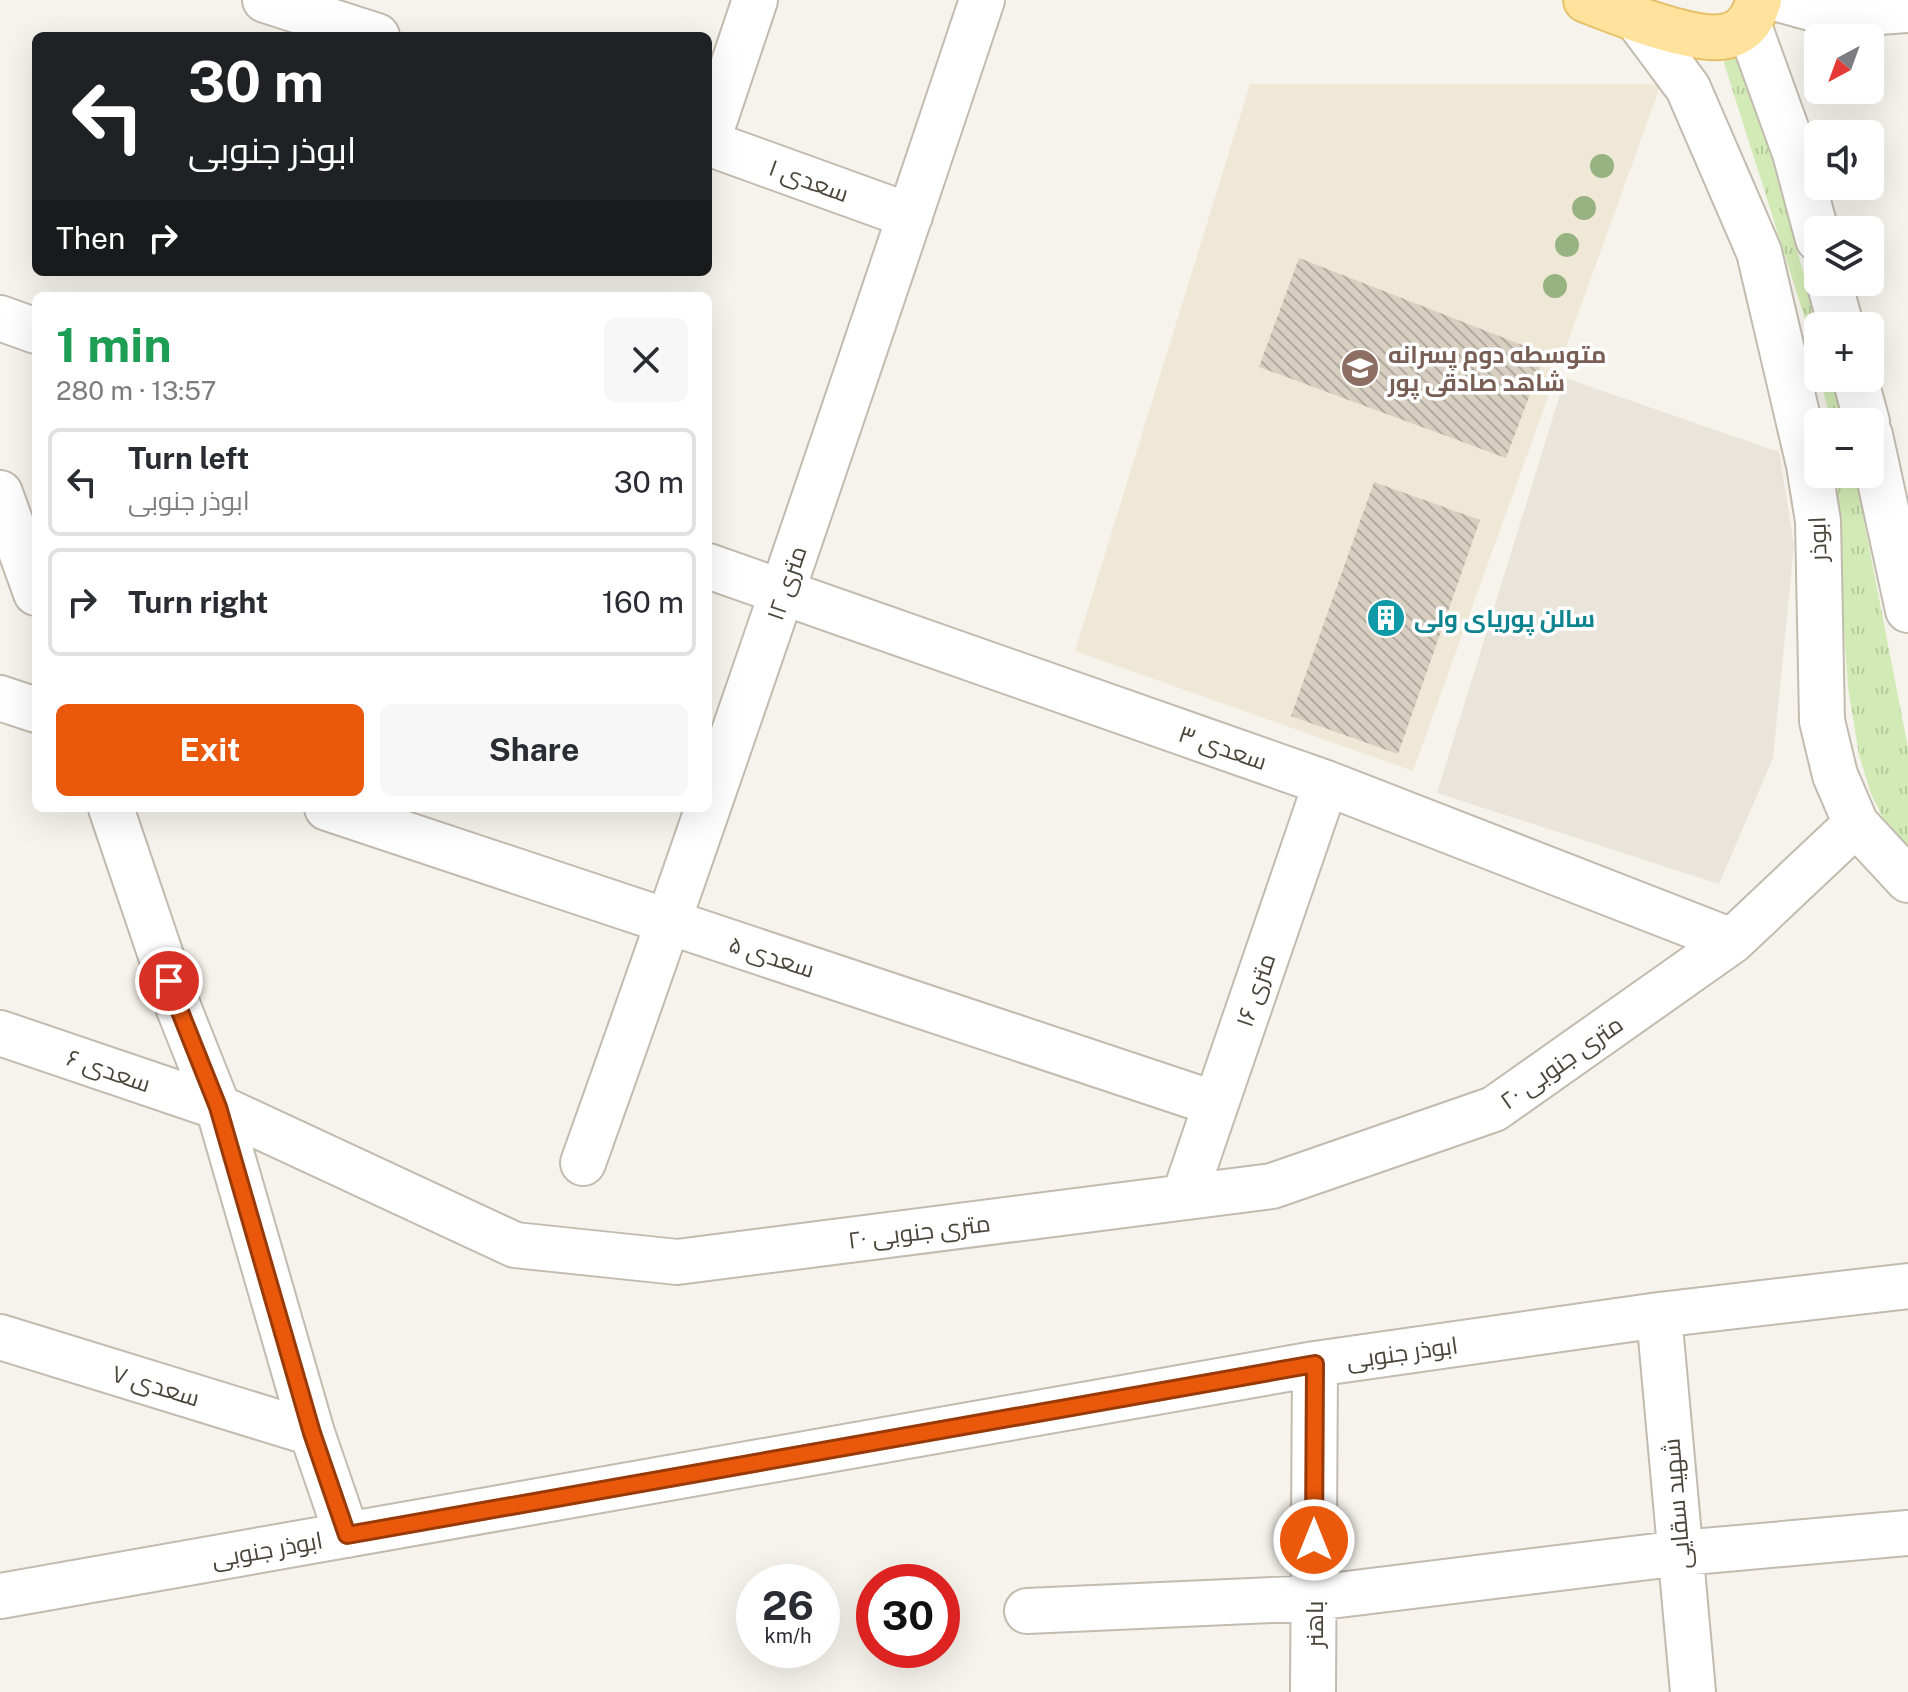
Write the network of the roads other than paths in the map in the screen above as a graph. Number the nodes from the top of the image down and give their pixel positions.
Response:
1 (265, 0) edge
2 (755, 0) edge
3 (982, 0) edge
4 (1586, 0) edge
5 (1763, 8) edge
6 (1908, 10) edge
7 (1636, 18) junction
8 (365, 32) edge
9 (712, 130) edge
10 (712, 143) edge
11 (910, 216) junction
12 (1812, 216) edge
13 (0, 318) edge
14 (32, 330) edge
15 (1882, 488) edge
16 (0, 493) edge
17 (712, 567) edge
18 (32, 582) edge
19 (783, 592) junction
20 (1908, 610) edge
21 (0, 698) edge
22 (32, 709) edge
23 (1326, 783) junction
24 (712, 798) edge
25 (112, 812) edge
26 (339, 812) edge
27 (707, 812) edge
28 (1856, 824) junction
29 (1908, 880) edge
30 (669, 922) junction
31 (1732, 941) junction
32 (0, 1033) edge
33 (1216, 1104) junction
34 (218, 1107) junction
35 (583, 1163) dead end
36 (1184, 1197) junction
37 (1908, 1286) edge
38 (1659, 1315) junction
39 (0, 1337) edge
40 (1315, 1364) junction
41 (312, 1433) junction
42 (1908, 1533) edge
43 (347, 1535) junction
44 (1681, 1553) junction
45 (0, 1596) edge
46 (1314, 1598) junction
47 (1027, 1611) dead end
48 (1313, 1692) edge
49 (1693, 1692) edge

1 - 8 street
2 - 9 street
3 - 11 street, ۱۲ متری
4 - 7 main road
5 - 6 street
5 - 7 main road
5 - 12 street
7 - 28 street, ابوذر
10 - 11 street, سعدی ۱
11 - 19 street, ۱۲ متری
13 - 14 street
15 - 20 street
16 - 18 street
17 - 19 street, سعدی ۳
19 - 23 street, سعدی ۳
19 - 24 street, ۱۲ متری
21 - 22 street
23 - 31 street, سعدی ۳
23 - 33 street, ۱۶ متری
25 - 34 street
26 - 30 street, سعدی ۵
27 - 30 street, ۱۲ متری
28 - 29 street, ابوذر
28 - 31 street, ۲۰ متری جنوبی
30 - 33 street, سعدی ۵
30 - 35 street, ۱۲ متری
31 - 36 street, ۲۰ متری جنوبی
32 - 34 street, سعدی ۶
33 - 36 street, ۱۶ متری
34 - 36 street, ۲۰ متری جنوبی
34 - 41 street
37 - 38 street, ابوذر جنوبی
38 - 40 street, ابوذر جنوبی
38 - 44 street, شهید سقایی
39 - 41 street, سعدی ۷
40 - 43 street, ابوذر جنوبی
40 - 46 street, باهنر
41 - 43 street
42 - 44 street
43 - 45 street, ابوذر جنوبی
44 - 46 street
44 - 49 street, شهید سقایی
46 - 47 street
46 - 48 street, باهنر

